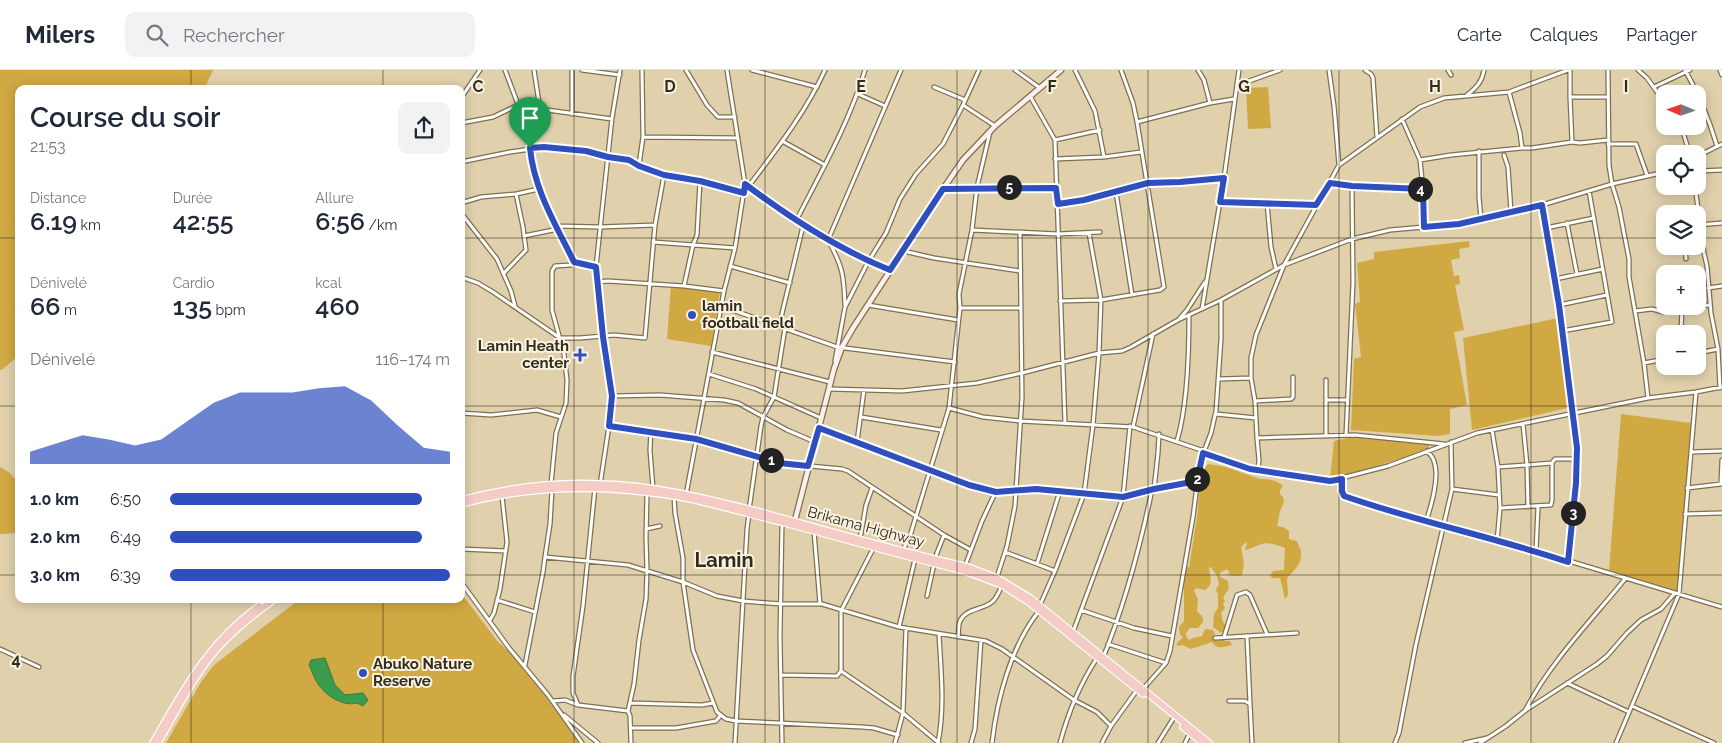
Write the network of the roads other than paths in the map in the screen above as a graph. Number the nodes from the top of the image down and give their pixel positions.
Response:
1 (480, 70) edge
2 (505, 70) edge
3 (534, 70) edge
4 (572, 70) edge
5 (582, 70) edge
6 (620, 70) edge
7 (642, 70) edge
8 (686, 70) edge
9 (727, 70) edge
10 (752, 70) edge
11 (825, 70) edge
12 (865, 70) edge
13 (901, 70) edge
14 (977, 70) edge
15 (1014, 70) edge
16 (1061, 70) edge
17 (1075, 70) edge
18 (1198, 70) edge
19 (1239, 70) edge
20 (1280, 70) edge
21 (1329, 70) edge
22 (1448, 70) edge
23 (1484, 70) edge
24 (1569, 70) edge
25 (1608, 70) edge
26 (1638, 70) edge
27 (1720, 70) edge
28 (1123, 71) edge
29 (1368, 71) edge
30 (1687, 71) edge
31 (1722, 74) edge
32 (620, 75) junction
33 (1451, 75) dead end
34 (1238, 85) junction
35 (817, 87) junction
36 (934, 87) dead end
37 (1654, 87) junction
38 (1040, 88) junction
39 (1656, 90) edge
40 (465, 92) edge
41 (1509, 92) junction
42 (858, 94) junction
43 (1030, 96) junction
44 (1466, 96) junction
45 (1570, 97) junction
46 (1608, 97) junction
47 (1234, 99) junction
48 (965, 100) junction
49 (1210, 103) junction
50 (963, 105) junction
51 (885, 106) junction
52 (519, 107) junction
53 (540, 109) junction
54 (572, 114) junction
55 (735, 117) junction
56 (612, 119) junction
57 (1402, 119) junction
58 (465, 122) edge
59 (1137, 122) junction
60 (993, 128) junction
61 (1100, 130) junction
62 (643, 137) junction
63 (738, 138) junction
64 (1377, 138) junction
65 (1055, 140) junction
66 (782, 141) junction
67 (1572, 142) junction
68 (1608, 142) junction
69 (1722, 144) edge
70 (1717, 146) junction
71 (530, 148) junction
72 (1522, 148) junction
73 (1479, 151) junction
74 (1141, 152) junction
75 (1706, 152) edge
76 (1504, 155) dead end
77 (608, 157) junction
78 (1104, 157) junction
79 (1055, 159) junction
80 (1420, 160) junction
81 (465, 161) edge
82 (825, 165) junction
83 (1339, 165) junction
84 (639, 166) junction
85 (1722, 170) edge
86 (1706, 171) edge
87 (1656, 174) edge
88 (664, 175) junction
89 (1647, 175) junction
90 (1224, 178) junction
91 (700, 181) junction
92 (1148, 183) junction
93 (1330, 183) junction
94 (1612, 184) junction
95 (747, 186) junction
96 (1352, 186) junction
97 (977, 187) junction
98 (1056, 188) junction
99 (539, 189) junction
100 (943, 189) junction
101 (1423, 189) junction
102 (1589, 191) junction
103 (1116, 192) junction
104 (744, 193) junction
105 (516, 194) junction
106 (465, 202) edge
107 (1220, 202) junction
108 (1267, 203) junction
109 (1058, 204) junction
110 (1316, 205) junction
111 (1542, 205) junction
112 (1511, 212) junction
113 (465, 218) edge
114 (1594, 218) junction
115 (1481, 219) junction
116 (796, 222) junction
117 (1567, 223) junction
118 (1722, 223) edge
119 (1706, 224) edge
120 (655, 225) junction
121 (803, 226) junction
122 (600, 227) junction
123 (1424, 227) junction
124 (557, 228) junction
125 (1546, 228) junction
126 (972, 230) junction
127 (1020, 232) junction
128 (1100, 232) dead end
129 (1089, 233) junction
130 (1058, 234) junction
131 (524, 236) junction
132 (1352, 239) junction
133 (828, 240) junction
134 (653, 242) junction
135 (692, 245) junction
136 (734, 248) junction
137 (902, 251) junction
138 (1686, 255) edge
139 (1705, 255) edge
140 (1686, 259) dead end
141 (574, 262) junction
142 (868, 262) junction
143 (965, 262) junction
144 (1284, 264) junction
145 (730, 266) junction
146 (596, 267) junction
147 (1276, 269) junction
148 (1603, 269) junction
149 (890, 270) junction
150 (1020, 271) junction
151 (504, 273) junction
152 (1577, 274) junction
153 (465, 278) edge
154 (1207, 279) junction
155 (1555, 279) junction
156 (596, 282) junction
157 (790, 283) junction
158 (650, 284) junction
159 (684, 286) junction
160 (1722, 286) edge
161 (1708, 288) junction
162 (724, 291) junction
163 (1132, 295) junction
164 (1607, 295) junction
165 (1100, 300) junction
166 (1221, 300) junction
167 (1060, 301) junction
168 (867, 305) junction
169 (1559, 305) junction
170 (1706, 305) edge
171 (1710, 305) junction
172 (721, 306) junction
173 (516, 307) junction
174 (846, 307) junction
175 (960, 308) junction
176 (1020, 308) junction
177 (1202, 309) junction
178 (1656, 310) edge
179 (1635, 311) junction
180 (1189, 314) junction
181 (958, 320) junction
182 (1178, 320) junction
183 (779, 326) junction
184 (785, 328) junction
185 (1562, 331) junction
186 (1153, 334) junction
187 (603, 337) junction
188 (560, 338) junction
189 (840, 347) junction
190 (1718, 349) junction
191 (1706, 351) edge
192 (712, 352) junction
193 (1099, 353) junction
194 (1656, 361) edge
195 (955, 362) junction
196 (1644, 363) junction
197 (1062, 364) junction
198 (778, 369) junction
199 (1022, 373) junction
200 (709, 374) junction
201 (1293, 377) dead end
202 (1251, 378) junction
203 (1219, 379) junction
204 (1326, 380) dead end
205 (830, 382) junction
206 (952, 385) junction
207 (1721, 388) edge
208 (828, 389) junction
209 (864, 390) junction
210 (1696, 392) junction
211 (612, 396) junction
212 (774, 397) junction
213 (704, 398) junction
214 (1648, 398) junction
215 (1256, 400) junction
216 (1326, 400) junction
217 (1347, 400) junction
218 (949, 408) junction
219 (465, 413) edge
220 (1216, 414) junction
221 (1574, 414) junction
222 (561, 417) junction
223 (763, 417) junction
224 (861, 417) junction
225 (821, 418) junction
226 (1256, 418) junction
227 (1020, 421) junction
228 (1065, 423) junction
229 (1093, 424) junction
230 (1523, 424) junction
231 (609, 426) junction
232 (1132, 426) junction
233 (819, 428) junction
234 (942, 430) junction
235 (1492, 430) junction
236 (651, 431) junction
237 (1159, 434) junction
238 (1346, 435) junction
239 (1326, 436) junction
240 (1257, 438) junction
241 (696, 439) junction
242 (1177, 441) junction
243 (815, 442) junction
244 (857, 442) junction
245 (1451, 442) junction
246 (1444, 444) junction
247 (1427, 451) junction
248 (1203, 452) junction
249 (1691, 452) junction
250 (1722, 452) edge
251 (756, 455) junction
252 (1577, 459) junction
253 (1722, 460) edge
254 (1552, 463) junction
255 (1526, 465) junction
256 (808, 466) junction
257 (1498, 467) junction
258 (1258, 470) junction
259 (930, 471) junction
260 (1342, 479) junction
261 (1197, 481) junction
262 (1722, 484) edge
263 (598, 486) junction
264 (551, 487) junction
265 (872, 488) junction
266 (1687, 488) junction
267 (653, 489) junction
268 (1153, 489) junction
269 (1452, 489) junction
270 (1015, 490) junction
271 (647, 492) junction
272 (996, 492) junction
273 (1060, 492) junction
274 (1084, 494) junction
275 (502, 495) junction
276 (1499, 495) junction
277 (674, 496) junction
278 (686, 496) junction
279 (1123, 497) junction
280 (465, 499) edge
281 (465, 503) edge
282 (1528, 507) junction
283 (1538, 507) junction
284 (1500, 508) junction
285 (749, 512) junction
286 (1722, 513) edge
287 (1685, 514) junction
288 (916, 517) junction
289 (1426, 522) junction
290 (782, 523) junction
291 (794, 524) junction
292 (660, 526) dead end
293 (1442, 527) junction
294 (646, 529) junction
295 (814, 531) junction
296 (944, 535) junction
297 (860, 539) junction
298 (1497, 542) junction
299 (874, 547) junction
300 (465, 549) edge
301 (903, 550) junction
302 (971, 550) junction
303 (506, 551) junction
304 (1536, 551) junction
305 (1005, 552) junction
306 (545, 557) junction
307 (916, 558) junction
308 (935, 561) junction
309 (587, 562) junction
310 (1568, 562) junction
311 (1037, 564) junction
312 (965, 566) junction
313 (648, 571) junction
314 (1055, 571) junction
315 (996, 578) junction
316 (1626, 579) junction
317 (683, 582) junction
318 (1002, 585) junction
319 (465, 587) edge
320 (1677, 594) junction
321 (927, 596) dead end
322 (497, 600) junction
323 (743, 601) junction
324 (263, 603) edge
325 (270, 603) edge
326 (781, 604) junction
327 (820, 604) junction
328 (1722, 607) edge
329 (1039, 608) junction
330 (1080, 610) junction
331 (841, 611) junction
332 (535, 612) junction
333 (490, 620) junction
334 (1116, 622) junction
335 (899, 627) junction
336 (906, 628) junction
337 (1072, 632) junction
338 (1297, 633) dead end
339 (939, 634) junction
340 (1267, 634) junction
341 (1172, 636) junction
342 (1247, 636) junction
343 (958, 637) junction
344 (1215, 638) dead end
345 (1224, 638) junction
346 (981, 640) junction
347 (1108, 644) junction
348 (0, 650) edge
349 (1014, 657) junction
350 (1101, 658) junction
351 (1166, 663) junction
352 (524, 666) junction
353 (39, 667) dead end
354 (841, 671) junction
355 (781, 676) junction
356 (190, 682) junction
357 (1567, 683) junction
358 (1140, 689) junction
359 (1074, 700) junction
360 (552, 701) junction
361 (1229, 701) dead end
362 (630, 703) junction
363 (713, 703) junction
364 (1250, 704) junction
365 (578, 705) junction
366 (1632, 706) junction
367 (558, 710) junction
368 (628, 710) junction
369 (1526, 710) junction
370 (1629, 712) junction
371 (903, 713) junction
372 (721, 715) junction
373 (1173, 719) junction
374 (736, 721) junction
375 (782, 724) junction
376 (1111, 726) junction
377 (631, 728) junction
378 (1190, 733) junction
379 (898, 734) junction
380 (1490, 737) junction
381 (938, 742) edge
382 (152, 743) edge
383 (158, 743) edge
384 (582, 743) edge
385 (598, 743) edge
386 (630, 743) edge
387 (735, 743) edge
388 (782, 743) edge
389 (895, 743) edge
390 (971, 743) edge
391 (992, 743) edge
392 (1060, 743) edge
393 (1102, 743) edge
394 (1158, 743) edge
395 (1185, 743) edge
396 (1203, 743) edge
397 (1209, 743) edge
398 (1252, 743) edge
399 (1395, 743) edge
400 (1465, 743) edge
401 (1480, 743) edge
402 (1616, 743) edge
403 (1714, 743) edge

1 - 40 street
2 - 52 street
3 - 53 street
4 - 54 street
5 - 32 street
6 - 32 street
7 - 62 street
8 - 55 street
9 - 55 street
10 - 35 street
11 - 35 street
12 - 42 street
13 - 51 street
14 - 48 street
15 - 38 street
16 - 38 main road
17 - 61 street
18 - 49 street
19 - 34 street
20 - 34 street
21 - 83 street
22 - 33 street
23 - 44 street
24 - 41 street
24 - 45 street
25 - 46 street
26 - 37 street
27 - 31 street
28 - 59 street
29 - 64 street
30 - 37 street
30 - 70 street
32 - 56 street
34 - 47 street
35 - 66 street
36 - 48 street
37 - 39 street
38 - 43 main road
41 - 44 street
41 - 72 street
42 - 51 street
42 - 82 street
43 - 60 main road
43 - 65 street
44 - 57 street
45 - 46 street
45 - 67 street
46 - 68 street
47 - 49 street
47 - 90 street
48 - 50 street
49 - 59 street
50 - 60 street
50 - 142 street
51 - 133 street
52 - 53 street
52 - 58 street
52 - 71 street
53 - 54 street
54 - 56 street
55 - 63 street
56 - 77 street
57 - 64 street
57 - 80 street
59 - 74 street
60 - 97 street
60 - 100 main road
61 - 65 street
61 - 78 street
62 - 63 street
62 - 84 street
63 - 95 street
64 - 83 street
65 - 79 street
66 - 82 street
66 - 95 street
67 - 68 street
67 - 72 street
68 - 89 street
68 - 94 street
69 - 70 street
70 - 75 street
71 - 77 street
71 - 81 street
71 - 99 street
72 - 73 street
73 - 80 street
73 - 115 street
74 - 78 street
74 - 92 street
76 - 112 street
77 - 84 street
77 - 122 street
78 - 79 street
79 - 98 street
80 - 101 street
82 - 116 street
83 - 93 street
84 - 88 street
85 - 86 street
87 - 89 street
88 - 91 street
88 - 120 street
89 - 94 street
90 - 92 street
90 - 107 street
91 - 104 street
91 - 135 street
92 - 103 street
92 - 163 street
93 - 96 street
93 - 110 street
94 - 102 street
94 - 179 street
95 - 104 street
95 - 116 street
96 - 101 street
96 - 132 street
97 - 98 street
97 - 100 street
97 - 126 street
98 - 109 street
99 - 105 street
99 - 124 street
100 - 137 main road
101 - 123 street
102 - 111 street
102 - 114 street
103 - 109 street
103 - 163 street
104 - 136 street
105 - 106 street
105 - 131 street
107 - 108 street
107 - 154 street
108 - 110 street
108 - 147 street
109 - 130 street
110 - 144 street
111 - 112 street
111 - 125 street
112 - 115 street
113 - 151 street
114 - 117 street
114 - 148 street
115 - 123 street
116 - 121 street
117 - 125 street
117 - 152 street
118 - 119 street
120 - 122 street
120 - 134 street
121 - 133 street
121 - 157 street
122 - 124 street
122 - 146 street
123 - 132 street
124 - 131 street
124 - 141 street
125 - 155 street
126 - 127 street
126 - 143 street
127 - 130 street
127 - 150 street
128 - 129 street
129 - 130 street
129 - 165 street
130 - 167 street
131 - 151 street
132 - 144 street
132 - 217 street
133 - 142 street
133 - 174 street
134 - 135 street
134 - 158 street
135 - 136 street
135 - 159 street
136 - 145 street
137 - 143 street
137 - 149 main road
138 - 140 street
139 - 161 street
141 - 146 street
141 - 188 street
142 - 149 street
142 - 174 street
143 - 150 street
143 - 175 street
144 - 147 street
144 - 202 street
145 - 157 street
145 - 162 street
146 - 156 street
147 - 166 street
148 - 152 street
148 - 164 street
149 - 168 main road
150 - 176 street
151 - 173 street
152 - 155 street
153 - 173 street
154 - 177 street
154 - 182 street
155 - 169 street
156 - 158 street
156 - 187 street
157 - 183 street
158 - 159 street
158 - 187 street
159 - 162 street
160 - 161 street
161 - 171 street
162 - 172 street
163 - 165 street
164 - 169 street
164 - 185 street
165 - 167 street
165 - 193 street
166 - 177 street
166 - 203 street
167 - 197 street
168 - 181 street
168 - 189 main road
169 - 185 street
170 - 171 street
171 - 190 street
172 - 183 street
172 - 192 street
173 - 188 street
174 - 189 street
175 - 176 street
175 - 181 street
176 - 199 street
177 - 180 street
178 - 179 street
179 - 196 street
180 - 182 street
180 - 242 street
181 - 195 street
182 - 186 street
183 - 184 street
184 - 189 street
184 - 198 street
185 - 221 street
186 - 193 street
186 - 232 street
187 - 188 street
187 - 211 street
188 - 222 street
189 - 195 street
189 - 205 main road
190 - 191 street
190 - 207 street
192 - 198 street
192 - 200 street
193 - 197 street
193 - 229 street
194 - 196 street
195 - 206 street
196 - 214 street
197 - 199 street
197 - 228 street
198 - 205 street
198 - 212 street
199 - 206 street
199 - 227 street
200 - 212 street
200 - 213 street
201 - 215 street
202 - 203 street
202 - 215 street
203 - 220 street
204 - 216 street
205 - 208 main road
206 - 209 street
206 - 218 street
207 - 210 street
208 - 209 street
208 - 225 main road
209 - 224 street
210 - 214 street
210 - 249 street
211 - 213 street
211 - 231 street
212 - 223 street
212 - 225 street
213 - 223 street
213 - 241 street
214 - 221 street
215 - 226 street
216 - 217 street
216 - 239 street
217 - 238 street
218 - 227 street
218 - 234 street
219 - 222 street
220 - 226 street
220 - 248 street
221 - 230 street
221 - 252 street
222 - 264 street
223 - 243 street
223 - 251 street
224 - 234 street
224 - 244 street
225 - 233 main road
226 - 240 street
227 - 228 street
227 - 270 street
228 - 229 street
229 - 232 street
229 - 274 street
230 - 235 street
230 - 255 street
231 - 236 street
231 - 263 street
232 - 237 street
232 - 279 street
233 - 243 main road
233 - 244 street
234 - 259 street
235 - 245 street
235 - 257 street
236 - 241 street
236 - 267 street
237 - 242 street
237 - 268 street
238 - 239 street
238 - 246 street
239 - 240 street
240 - 258 street
241 - 251 street
241 - 278 street
242 - 248 street
243 - 256 main road
244 - 259 street
245 - 246 street
245 - 269 street
246 - 247 street
247 - 260 street
247 - 289 street
248 - 258 street
248 - 261 street
249 - 250 street
249 - 266 street
251 - 256 street
251 - 285 street
252 - 254 street
252 - 310 street
253 - 262 street
254 - 255 street
254 - 283 street
255 - 257 street
255 - 282 street
256 - 265 street
256 - 291 main road
257 - 276 street
258 - 260 street
259 - 272 street
259 - 288 street
260 - 289 street
261 - 268 street
261 - 341 street
262 - 266 street
263 - 264 highway, Brikama Highway
263 - 267 highway, Brikama Highway
263 - 271 highway, Brikama Highway
263 - 309 street
264 - 275 highway, Brikama Highway
264 - 280 highway, Brikama Highway
264 - 306 street
265 - 288 street
265 - 297 street
266 - 287 street
267 - 278 highway, Brikama Highway
268 - 279 street
268 - 334 street
269 - 276 street
269 - 293 street
270 - 272 street
270 - 273 street
270 - 305 street
271 - 277 highway, Brikama Highway
271 - 294 street
272 - 302 street
273 - 274 street
273 - 311 street
274 - 279 street
274 - 314 street
275 - 281 highway, Brikama Highway
275 - 303 street
276 - 284 street
277 - 278 highway, Brikama Highway
277 - 317 street
278 - 285 highway, Brikama Highway
279 - 330 street
282 - 283 street
282 - 284 street
283 - 304 street
284 - 298 street
285 - 290 highway, Brikama Highway
285 - 291 highway, Brikama Highway
285 - 323 street
286 - 287 street
287 - 320 street
288 - 296 street
288 - 301 street
289 - 293 street
290 - 291 highway, Brikama Highway
290 - 326 street
291 - 295 highway, Brikama Highway
291 - 297 highway, Brikama Highway
292 - 294 street
293 - 298 street
293 - 399 street
294 - 313 street
295 - 299 highway, Brikama Highway
295 - 327 street
296 - 302 street
296 - 308 street
297 - 301 highway, Brikama Highway
298 - 304 street
299 - 307 highway, Brikama Highway
299 - 331 street
300 - 303 street
301 - 308 highway, Brikama Highway
302 - 312 street
303 - 322 street
304 - 310 street
305 - 311 street
305 - 315 street
306 - 309 street
306 - 332 street
307 - 308 highway, Brikama Highway
307 - 335 street
308 - 312 highway, Brikama Highway
308 - 318 highway, Brikama Highway
308 - 321 street
309 - 313 street
309 - 365 street
310 - 316 street
311 - 314 street
312 - 315 highway, Brikama Highway
313 - 317 street
313 - 362 street
314 - 329 street
315 - 329 highway, Brikama Highway
316 - 320 street
316 - 369 street
317 - 323 street
317 - 363 street
318 - 329 highway, Brikama Highway
318 - 343 street
319 - 333 street
320 - 328 street
320 - 357 street
320 - 366 street
322 - 332 street
322 - 333 street
323 - 326 street
323 - 374 street
324 - 356 highway
325 - 356 highway
326 - 327 street
326 - 355 street
327 - 331 street
329 - 337 highway, Brikama Highway
329 - 349 street
329 - 350 highway, Brikama Highway
330 - 334 street
330 - 337 street
331 - 335 street
331 - 354 street
332 - 352 street
333 - 352 street
334 - 341 street
334 - 347 street
335 - 336 street
336 - 339 street
336 - 371 street
337 - 350 highway, Brikama Highway
338 - 340 street
339 - 343 street
339 - 381 street
340 - 342 street
340 - 345 street
341 - 351 street
342 - 345 street
342 - 364 street
343 - 346 street
344 - 345 street
346 - 349 street
346 - 390 street
347 - 350 street
347 - 351 street
348 - 353 street
349 - 359 street
349 - 391 street
350 - 358 highway, Brikama Highway
350 - 359 street
351 - 358 street
352 - 360 street
354 - 355 street
354 - 371 street
355 - 375 street
356 - 382 highway
356 - 383 highway
357 - 369 street
357 - 370 street
358 - 373 highway, Brikama Highway
358 - 376 street
358 - 397 highway, Brikama Highway
359 - 376 street
359 - 392 street
360 - 365 street
360 - 367 street
361 - 364 street
362 - 363 street
362 - 368 street
363 - 372 street
364 - 398 street
365 - 368 street
366 - 370 street
366 - 403 street
367 - 384 street
367 - 385 street
368 - 377 street
369 - 380 street
370 - 402 street
371 - 379 street
371 - 381 street
372 - 374 street
372 - 377 street
373 - 378 highway, Brikama Highway
373 - 394 street
374 - 375 street
374 - 387 street
375 - 379 street
375 - 388 street
376 - 393 street
377 - 386 street
378 - 395 street
378 - 396 highway, Brikama Highway
379 - 389 street
380 - 400 street
380 - 401 street

